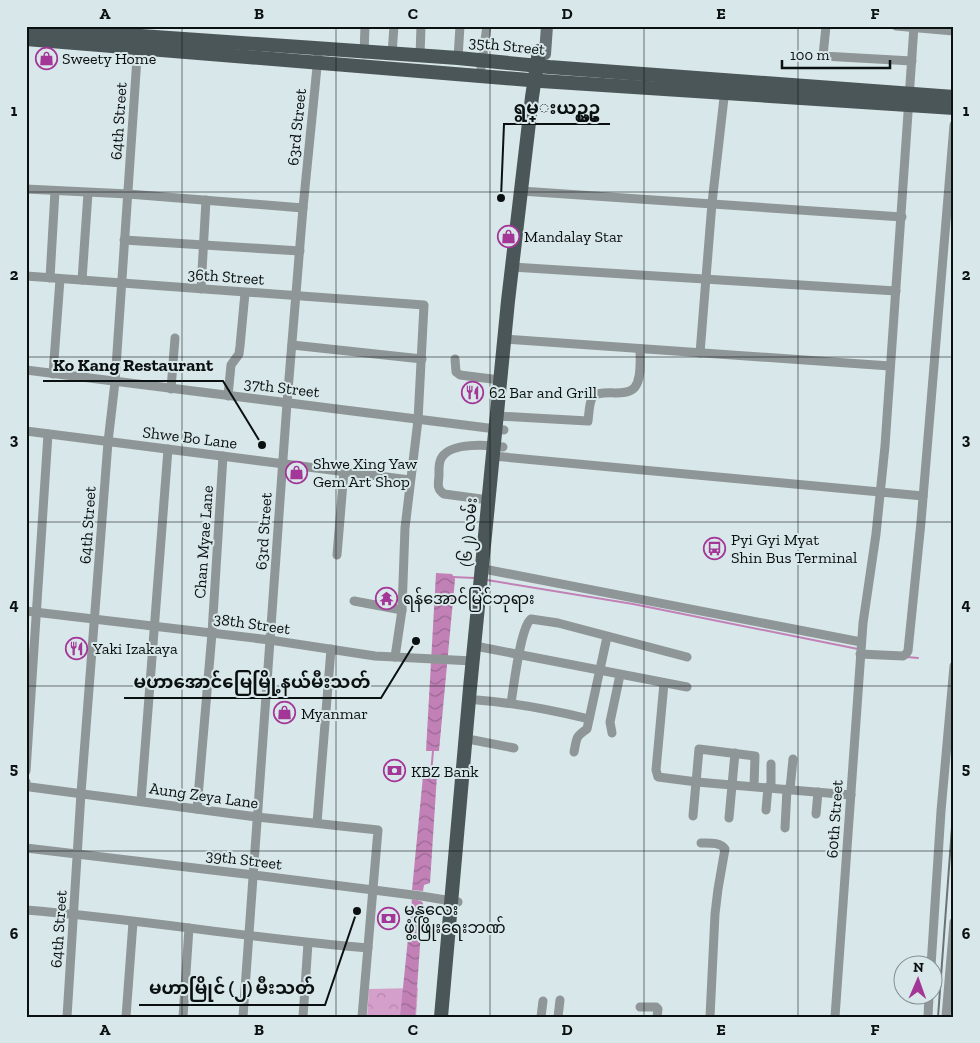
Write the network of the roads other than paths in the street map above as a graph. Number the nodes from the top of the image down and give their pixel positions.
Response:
1 (365, 26) edge
2 (394, 26) edge
3 (421, 26) edge
4 (460, 26) edge
5 (487, 26) edge
6 (540, 26) edge
7 (547, 26) edge
8 (826, 26) edge
9 (896, 26) edge
10 (914, 27) edge
11 (26, 28) edge
12 (954, 31) edge
13 (26, 39) edge
14 (138, 42) junction
15 (364, 52) junction
16 (392, 54) junction
17 (318, 55) junction
18 (420, 56) junction
19 (458, 58) junction
20 (541, 59) junction
21 (912, 61) junction
22 (363, 67) junction
23 (480, 68) junction
24 (538, 80) junction
25 (725, 87) junction
26 (954, 97) edge
27 (910, 99) junction
28 (954, 108) edge
29 (954, 125) edge
30 (26, 189) edge
31 (55, 191) junction
32 (525, 191) junction
33 (88, 193) junction
34 (128, 194) junction
35 (206, 200) junction
36 (712, 203) junction
37 (303, 208) junction
38 (902, 217) junction
39 (124, 240) junction
40 (203, 244) junction
41 (300, 251) junction
42 (516, 268) junction
43 (26, 276) edge
44 (50, 278) junction
45 (60, 279) junction
46 (705, 279) junction
47 (82, 280) junction
48 (121, 283) junction
49 (201, 289) junction
50 (896, 292) junction
51 (244, 293) junction
52 (296, 296) junction
53 (175, 338) dead end
54 (509, 339) junction
55 (292, 345) junction
56 (640, 349) junction
57 (700, 353) junction
58 (422, 359) junction
59 (454, 359) dead end
60 (890, 366) junction
61 (26, 370) edge
62 (53, 374) junction
63 (500, 380) junction
64 (116, 382) junction
65 (170, 389) junction
66 (228, 396) junction
67 (288, 403) junction
68 (418, 420) junction
69 (500, 423) junction
70 (26, 431) edge
71 (48, 434) junction
72 (108, 442) junction
73 (168, 449) junction
74 (498, 451) junction
75 (224, 456) junction
76 (283, 464) junction
77 (344, 471) junction
78 (410, 480) junction
79 (879, 493) junction
80 (923, 496) junction
81 (489, 500) junction
82 (337, 555) dead end
83 (486, 576) junction
84 (354, 601) dead end
85 (402, 610) junction
86 (26, 611) edge
87 (36, 612) junction
88 (95, 619) junction
89 (154, 627) junction
90 (212, 633) junction
91 (607, 636) junction
92 (270, 640) junction
93 (478, 646) junction
94 (861, 648) junction
95 (330, 649) junction
96 (519, 654) junction
97 (395, 657) junction
98 (687, 657) dead end
99 (473, 662) junction
100 (954, 666) edge
101 (599, 671) junction
102 (620, 675) junction
103 (664, 683) junction
104 (687, 687) dead end
105 (477, 700) junction
106 (511, 703) junction
107 (589, 720) junction
108 (612, 733) dead end
109 (473, 740) junction
110 (27, 746) edge
111 (514, 748) dead end
112 (574, 752) dead end
113 (735, 752) junction
114 (793, 759) dead end
115 (771, 764) dead end
116 (26, 771) edge
117 (697, 782) junction
118 (27, 784) edge
119 (732, 785) junction
120 (754, 786) junction
121 (769, 788) junction
122 (789, 789) junction
123 (818, 792) junction
124 (81, 793) junction
125 (851, 795) junction
126 (141, 801) junction
127 (197, 809) junction
128 (766, 810) dead end
129 (816, 814) dead end
130 (693, 816) dead end
131 (257, 817) junction
132 (729, 818) dead end
133 (317, 823) junction
134 (785, 828) dead end
135 (701, 843) dead end
136 (26, 848) edge
137 (78, 853) junction
138 (254, 875) junction
139 (373, 890) junction
140 (455, 901) junction
141 (26, 910) edge
142 (74, 914) junction
143 (133, 922) junction
144 (954, 922) edge
145 (189, 928) junction
146 (249, 937) junction
147 (308, 943) junction
148 (368, 948) junction
149 (953, 954) edge
150 (932, 956) edge
151 (951, 990) edge
152 (560, 1000) dead end
153 (543, 1001) dead end
154 (640, 1006) dead end
155 (67, 1017) edge
156 (126, 1017) edge
157 (183, 1017) edge
158 (244, 1017) edge
159 (303, 1017) edge
160 (362, 1017) edge
161 (441, 1017) edge
162 (449, 1017) edge
163 (541, 1017) edge
164 (558, 1017) edge
165 (657, 1017) edge
166 (710, 1017) edge
167 (835, 1017) edge
168 (946, 1017) edge

1 - 15 street
2 - 16 street
3 - 18 street
4 - 19 street
5 - 23 street
6 - 20 main road
7 - 20 main road
8 - 21 street
9 - 10 street
10 - 12 street
10 - 21 street, 60th Street
11 - 14 main road, 35th Street
13 - 14 main road, 35th Street
14 - 17 main road, 35th Street
14 - 34 street, 64th Street
15 - 16 main road, 35th Street
15 - 17 main road, 35th Street
15 - 22 street
16 - 18 main road, 35th Street
17 - 22 main road, 35th Street
17 - 37 street, 63rd Street
18 - 19 main road, 35th Street
19 - 23 main road, 35th Street
20 - 23 main road, 35th Street
20 - 24 main road, (၆၂) လမ်း
20 - 25 main road, 35th Street
21 - 27 street, 60th Street
22 - 23 main road, 35th Street
23 - 24 main road, 35th Street
24 - 25 main road, 35th Street
24 - 32 main road, (၆၂) လမ်း
25 - 27 main road, 35th Street
25 - 36 street
26 - 27 main road, 35th Street
27 - 28 main road, 35th Street
27 - 38 street, 60th Street
29 - 80 street
30 - 31 street
31 - 33 street
31 - 44 street
32 - 36 street
32 - 42 main road, (၆၂) လမ်း
33 - 34 street
33 - 47 street
34 - 35 street
34 - 39 street, 64th Street
35 - 37 street
35 - 40 street
36 - 38 street
36 - 46 street
37 - 41 street, 63rd Street
38 - 50 street, 60th Street
39 - 40 street
39 - 48 street, 64th Street
40 - 41 street
40 - 49 street
41 - 52 street, 63rd Street
42 - 46 street
42 - 54 main road, (၆၂) လမ်း
43 - 44 street, 36th Street
44 - 45 street, 36th Street
45 - 47 street, 36th Street
45 - 62 street
46 - 50 street
46 - 57 street
47 - 48 street, 36th Street
48 - 49 street, 36th Street
48 - 64 street, 64th Street
49 - 51 street, 36th Street
50 - 60 street, 60th Street
51 - 52 street, 36th Street
51 - 66 street
52 - 55 street, 63rd Street
52 - 58 street, 36th Street
53 - 65 street
54 - 56 street
54 - 63 main road, (၆၂) လမ်း
54 - 69 main road, (၆၂) လမ်း
55 - 58 street
55 - 67 street, 63rd Street
56 - 57 street
56 - 69 street, 37th Street
57 - 60 street
58 - 68 street
59 - 63 street
60 - 79 street, 60th Street
61 - 62 street, 37th Street
62 - 64 street, 37th Street
63 - 69 main road, (၆၂) လမ်း
64 - 65 street, 37th Street
64 - 72 street, 64th Street
65 - 66 street, 37th Street
66 - 67 street, 37th Street
67 - 68 street, 37th Street
67 - 76 street, 63rd Street
68 - 69 street, 37th Street
68 - 78 street
69 - 74 main road, (၆၂) လမ်း
70 - 71 street, Shwe Bo Lane
71 - 72 street, Shwe Bo Lane
71 - 87 street
72 - 73 street, Shwe Bo Lane
72 - 88 street, 64th Street
73 - 75 street, Shwe Bo Lane
73 - 89 street
74 - 79 street
74 - 81 main road, (၆၂) လမ်း
74 - 81 street
74 - 83 main road, (၆၂) လမ်း
75 - 76 street, Shwe Bo Lane
75 - 90 street, Chan Myae Lane
76 - 77 street, Shwe Bo Lane
76 - 92 street, 63rd Street
77 - 78 street, Shwe Bo Lane
77 - 82 street
78 - 85 street
79 - 80 street
79 - 94 street, 60th Street
80 - 94 street
81 - 83 main road, (၆၂) လမ်း
83 - 93 main road, (၆၂) လမ်း
83 - 94 street
84 - 85 street
85 - 97 street
86 - 87 street, 38th Street
87 - 88 street, 38th Street
87 - 110 street
88 - 89 street, 38th Street
88 - 124 street, 64th Street
89 - 90 street, 38th Street
89 - 126 street
90 - 92 street, 38th Street
90 - 127 street, Chan Myae Lane
91 - 96 street
91 - 98 street
91 - 101 street
92 - 95 street, 38th Street
92 - 131 street, 63rd Street
93 - 96 street
93 - 99 main road, (၆၂) လမ်း
93 - 105 main road, (၆၂) လမ်း
94 - 125 street, 60th Street
95 - 97 street, 38th Street
95 - 133 street
96 - 101 street
96 - 106 street
97 - 99 street, 38th Street
99 - 140 main road, (၆၂) လမ်း
100 - 150 street
101 - 102 street
101 - 107 street
102 - 103 street
102 - 108 street
103 - 104 street
103 - 117 street
105 - 106 street
105 - 109 main road, (၆၂) လမ်း
106 - 107 street
107 - 112 street
109 - 111 street
109 - 140 main road, (၆၂) လမ်း
110 - 116 street
113 - 117 street
113 - 119 street
113 - 120 street
114 - 122 street
115 - 121 street
117 - 119 street
117 - 130 street
118 - 124 street, Aung Zeya Lane
119 - 120 street
119 - 132 street
120 - 121 street
121 - 122 street
121 - 128 street
122 - 123 street
122 - 134 street
123 - 125 street
123 - 129 street
124 - 126 street, Aung Zeya Lane
124 - 137 street, 64th Street
125 - 167 street, 60th Street
126 - 127 street, Aung Zeya Lane
127 - 131 street, Aung Zeya Lane
131 - 133 street, Aung Zeya Lane
131 - 138 street, 63rd Street
133 - 139 street, Aung Zeya Lane
135 - 166 street
136 - 137 street, 39th Street
137 - 138 street, 39th Street
137 - 142 street, 64th Street
138 - 139 street, 39th Street
138 - 146 street, 63rd Street
139 - 140 street, 39th Street
139 - 148 street
140 - 161 main road, (၆၂) လမ်း
140 - 162 main road, (၆၂) လမ်း
141 - 142 street
142 - 143 street
142 - 155 street, 64th Street
143 - 145 street
143 - 156 street
144 - 149 street
145 - 146 street
145 - 157 street
146 - 147 street
146 - 158 street, 63rd Street
147 - 148 street
147 - 159 street
148 - 160 street
149 - 151 street
151 - 168 street
152 - 164 street
153 - 163 street
154 - 165 street

